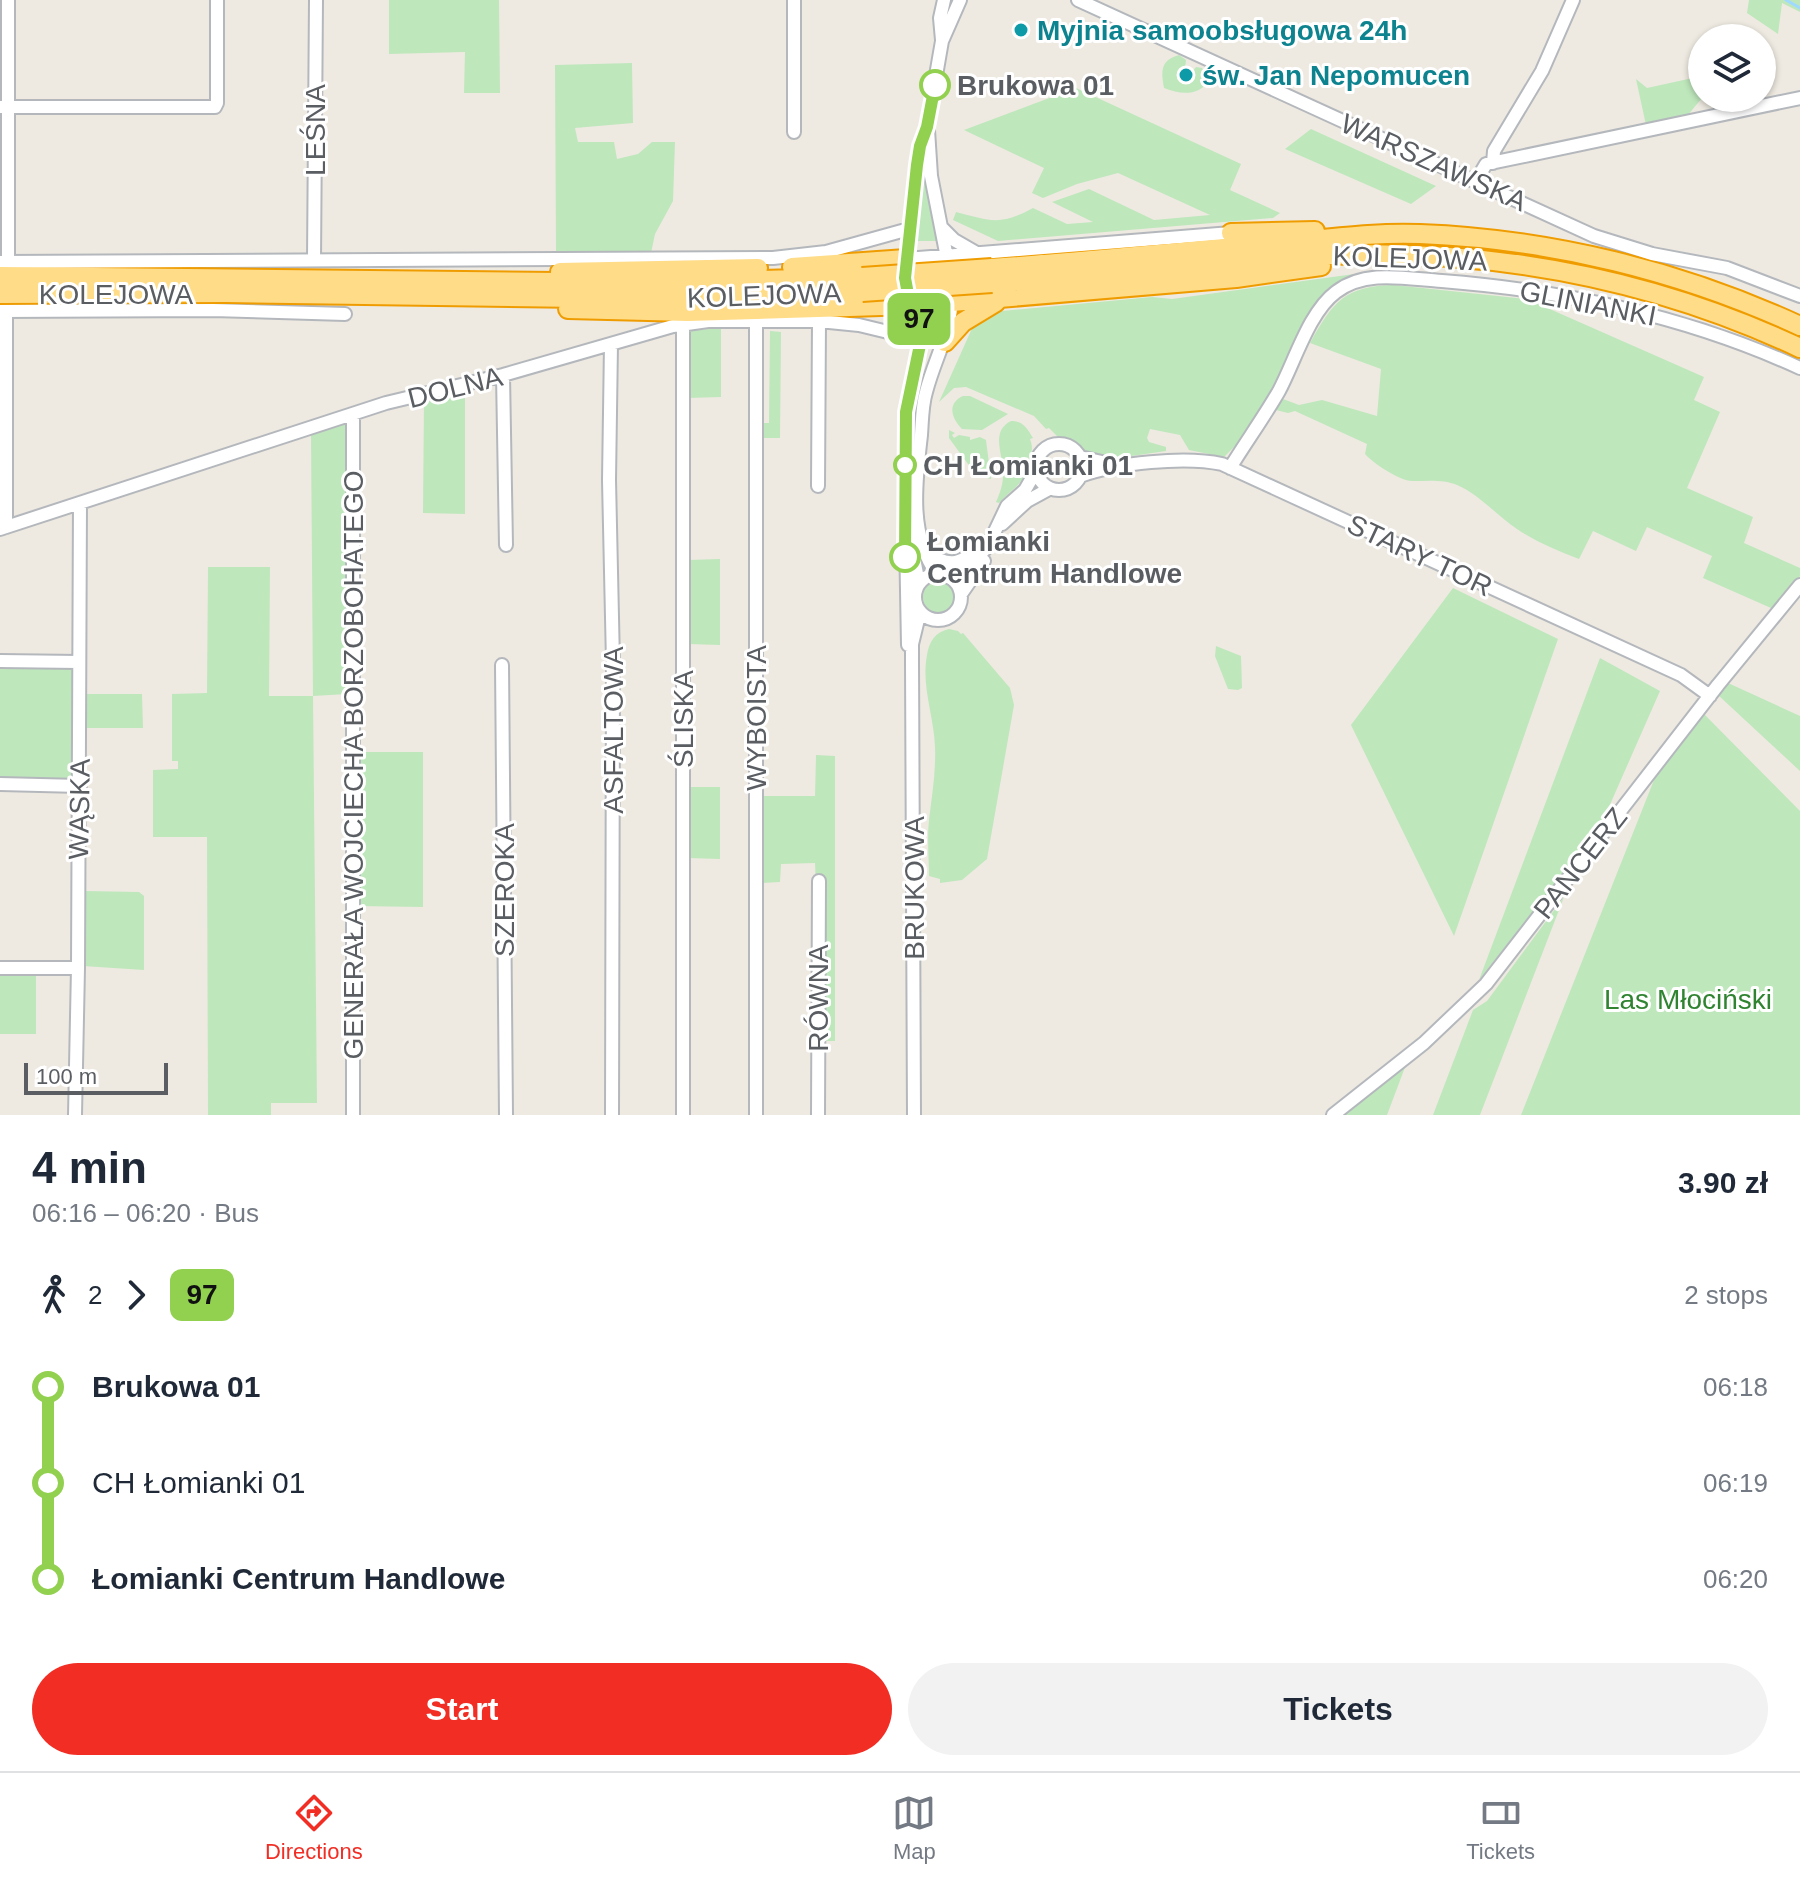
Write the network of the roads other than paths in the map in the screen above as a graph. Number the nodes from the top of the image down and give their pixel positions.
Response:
1 (8, 0) edge
2 (217, 0) edge
3 (316, 0) edge
4 (794, 0) edge
5 (944, 0) edge
6 (960, 0) edge
7 (1078, 0) edge
8 (1573, 0) edge
9 (942, 41) junction
10 (1800, 98) edge
11 (4, 107) edge
12 (927, 127) junction
13 (794, 132) dead end
14 (1493, 163) junction
15 (1476, 181) junction
16 (941, 227) junction
17 (909, 229) junction
18 (1231, 233) joint
19 (1357, 234) junction
20 (947, 258) junction
21 (906, 259) junction
22 (314, 260) junction
23 (3, 267) edge
24 (991, 276) junction
25 (482, 281) junction
26 (862, 284) junction
27 (1800, 296) edge
28 (496, 297) junction
29 (952, 302) junction
30 (913, 305) junction
31 (2, 306) edge
32 (345, 314) dead end
33 (756, 321) junction
34 (819, 321) junction
35 (683, 324) junction
36 (1800, 326) edge
37 (921, 340) junction
38 (945, 342) junction
39 (611, 344) junction
40 (1800, 348) edge
41 (1800, 368) edge
42 (503, 375) junction
43 (353, 415) junction
44 (1080, 457) junction
45 (3, 458) edge
46 (1118, 466) junction
47 (1230, 468) junction
48 (1036, 471) junction
49 (1080, 476) junction
50 (818, 486) dead end
51 (1049, 489) junction
52 (80, 503) junction
53 (3, 528) edge
54 (907, 529) junction
55 (997, 529) junction
56 (990, 543) junction
57 (506, 545) dead end
58 (925, 551) junction
59 (937, 574) junction
60 (950, 578) junction
61 (919, 584) junction
62 (1800, 585) edge
63 (961, 594) junction
64 (920, 611) junction
65 (935, 620) junction
66 (0, 661) edge
67 (79, 662) junction
68 (912, 662) junction
69 (502, 665) dead end
70 (1710, 696) junction
71 (0, 784) edge
72 (80, 786) junction
73 (819, 881) dead end
74 (0, 968) edge
75 (78, 968) junction
76 (75, 1115) edge
77 (353, 1115) edge
78 (506, 1115) edge
79 (612, 1115) edge
80 (683, 1115) edge
81 (756, 1115) edge
82 (818, 1115) edge
83 (914, 1115) edge
84 (1333, 1115) edge

1 - 11 street
2 - 11 street
3 - 22 street, LEŚNA
4 - 13 street
5 - 9 street
6 - 9 street
7 - 15 street, WARSZAWSKA
8 - 14 street
9 - 12 street
10 - 14 street
11 - 23 street
12 - 16 street
12 - 17 street
14 - 15 street
15 - 27 street, WARSZAWSKA
16 - 20 street
16 - 24 street
17 - 21 street
17 - 22 street, KOLEJOWA
18 - 19 highway
18 - 24 street
19 - 24 highway, KOLEJOWA
19 - 36 highway, KOLEJOWA
20 - 21 street
20 - 24 street
20 - 29 street
21 - 25 highway
21 - 30 street
22 - 23 street, KOLEJOWA
23 - 25 highway, KOLEJOWA
24 - 26 highway, KOLEJOWA, bridge
24 - 29 highway
24 - 38 highway
24 - 40 highway, KOLEJOWA
25 - 26 highway, KOLEJOWA
26 - 28 highway, KOLEJOWA
28 - 30 highway
28 - 31 highway, KOLEJOWA
29 - 30 street
29 - 38 street
30 - 37 street
31 - 32 street, KOLEJOWA
31 - 45 street
33 - 34 street, DOLNA
33 - 35 street, DOLNA
33 - 81 street, WYBOISTA
34 - 37 street, DOLNA
34 - 50 street
35 - 39 street, DOLNA
35 - 80 street, ŚLISKA
37 - 54 street
38 - 58 street
39 - 42 street, DOLNA
39 - 79 street, ASFALTOWA
41 - 47 street, GLINIANKI
42 - 43 street, DOLNA
42 - 57 street
43 - 52 street, DOLNA
43 - 77 street, GENERAŁA WOJCIECHA BORZOBOHATEGO
44 - 46 street, STARY TOR
44 - 48 street
44 - 49 street
45 - 53 street
46 - 47 street, STARY TOR
46 - 49 street, STARY TOR
47 - 70 street, STARY TOR
48 - 51 street
48 - 55 street
49 - 51 street
51 - 55 street
52 - 53 street, DOLNA
52 - 67 street, WĄSKA
54 - 61 street
54 - 68 street
55 - 56 street
56 - 58 street
56 - 60 street
56 - 63 street
58 - 59 street
59 - 60 street
59 - 61 street
60 - 63 street
61 - 64 street
62 - 70 street, PANCERZ
63 - 65 street
64 - 65 street
64 - 68 street, BRUKOWA
65 - 68 street, BRUKOWA
66 - 67 street
67 - 72 street, WĄSKA
68 - 83 street, BRUKOWA
69 - 78 street, SZEROKA
70 - 84 street, PANCERZ
71 - 72 street
72 - 75 street, WĄSKA
73 - 82 street, RÓWNA
74 - 75 street
75 - 76 street, WĄSKA

